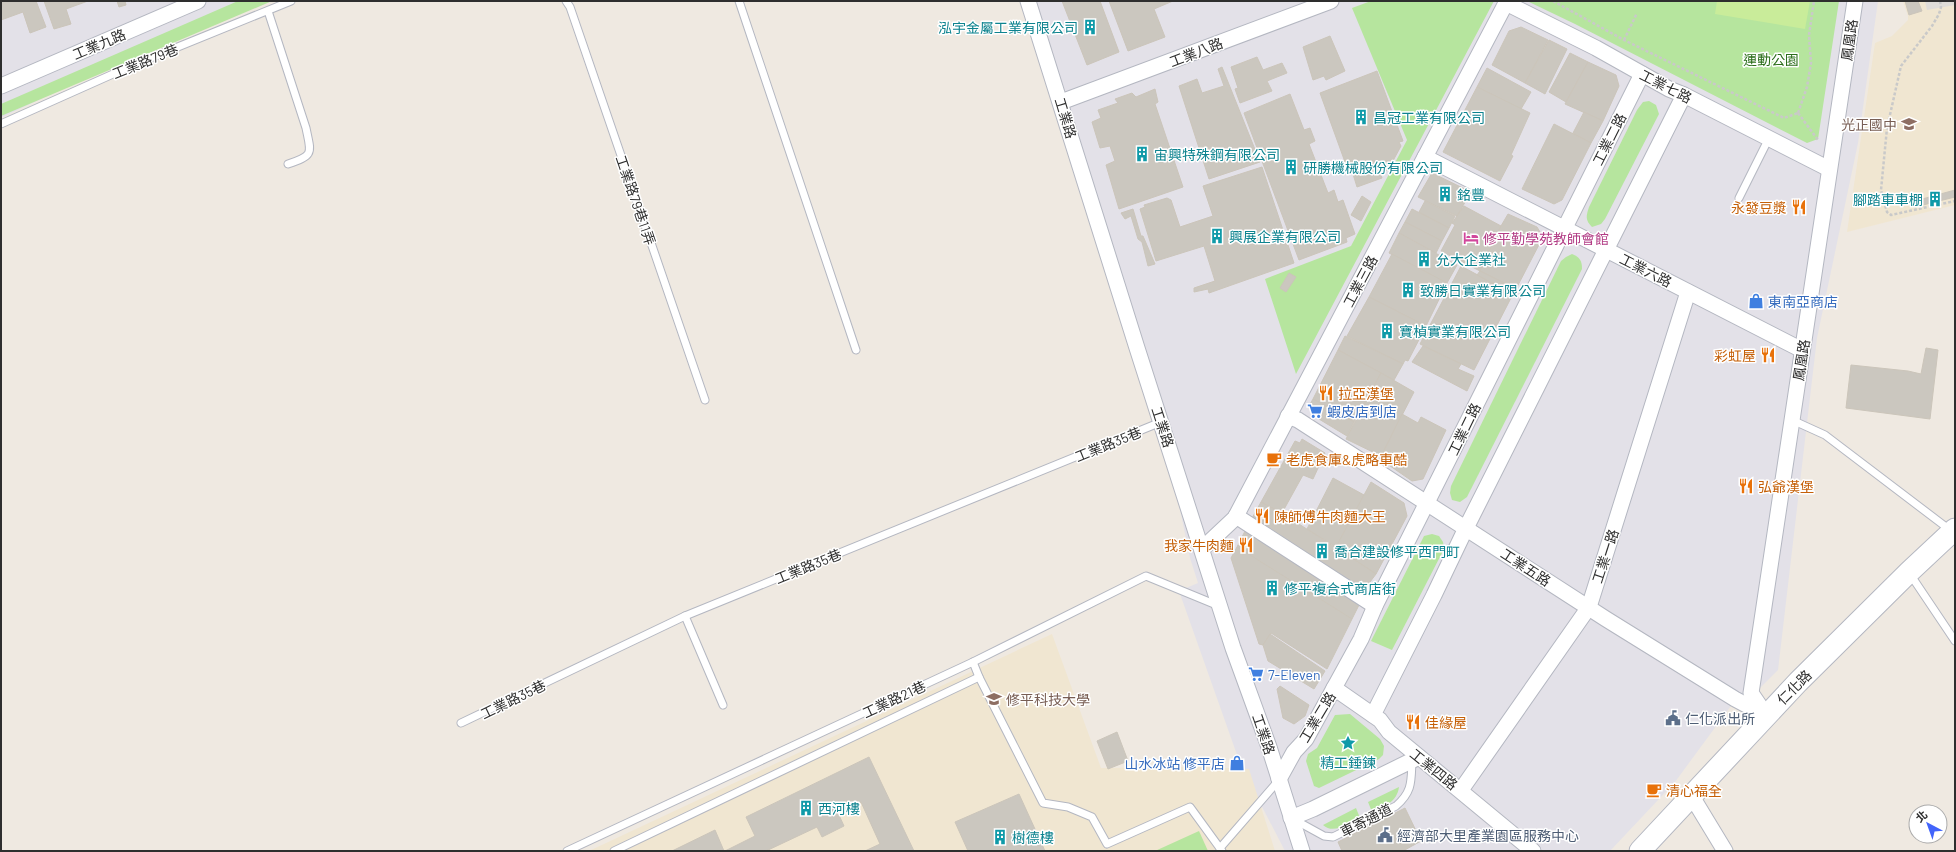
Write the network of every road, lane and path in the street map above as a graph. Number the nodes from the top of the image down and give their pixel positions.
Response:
1 (198, 1) edge
2 (291, 1) edge
3 (566, 1) edge
4 (739, 1) edge
5 (1028, 1) edge
6 (1331, 1) edge
7 (1553, 1) edge
8 (1814, 1) edge
9 (1855, 1) edge
10 (1940, 1) edge
11 (1506, 2) edge
12 (268, 11) junction
13 (1637, 13) dead end
14 (1624, 40) junction
15 (1642, 74) junction
16 (1, 86) edge
17 (1684, 95) junction
18 (1061, 102) junction
19 (1798, 113) junction
20 (1, 124) edge
21 (1769, 138) junction
22 (1425, 157) junction
23 (1830, 163) junction
24 (288, 164) dead end
25 (1739, 198) dead end
26 (1955, 201) edge
27 (1565, 228) junction
28 (1606, 250) junction
29 (1688, 292) junction
30 (856, 350) dead end
31 (1802, 350) junction
32 (705, 400) dead end
33 (1288, 416) junction
34 (1792, 420) junction
35 (1161, 422) junction
36 (1427, 503) junction
37 (1236, 516) junction
38 (1466, 528) junction
39 (1954, 530) edge
40 (1202, 549) junction
41 (1909, 572) junction
42 (1220, 606) junction
43 (1375, 606) junction
44 (1589, 607) junction
45 (685, 616) junction
46 (1955, 641) edge
47 (972, 662) junction
48 (979, 677) junction
49 (1334, 688) junction
50 (723, 705) dead end
51 (1373, 715) junction
52 (1766, 715) junction
53 (461, 723) dead end
54 (1415, 758) junction
55 (1279, 779) junction
56 (1461, 790) junction
57 (1691, 795) junction
58 (1291, 818) junction
59 (1221, 849) edge
60 (567, 851) edge
61 (614, 851) edge
62 (1302, 851) edge
63 (1533, 851) edge
64 (1640, 851) edge
65 (1725, 851) edge

1 - 16 street, 工業九路
2 - 12 lane, 工業路79巷
3 - 32 lane, 工業路79巷11弄
4 - 30 lane
5 - 18 street, 工業路
6 - 18 street, 工業八路
7 - 14 path
8 - 19 path
9 - 23 street, 鳳凰路
10 - 26 path
11 - 15 street, 工業七路
11 - 22 street, 工業三路
12 - 20 lane, 工業路79巷
12 - 24 lane
13 - 14 path
14 - 19 path
15 - 17 street, 工業七路
15 - 27 street, 工業二路
17 - 21 street, 工業七路
17 - 28 street
18 - 35 street, 工業路
19 - 23 path
21 - 23 street, 工業七路
21 - 25 lane
22 - 27 street, 工業六路
22 - 33 street, 工業三路
23 - 31 street, 鳳凰路
27 - 28 street, 工業六路
27 - 36 street, 工業二路
28 - 29 street, 工業六路
28 - 38 street
29 - 31 street, 工業六路
29 - 44 street, 工業一路
31 - 34 street, 鳳凰路
33 - 36 street, 工業五路
33 - 37 street, 工業三路
34 - 39 lane
34 - 52 street, 鳳凰路
35 - 40 street, 工業路
35 - 45 lane, 工業路35巷
36 - 38 street, 工業五路
36 - 43 street, 工業二路
37 - 40 street, 工業三路
37 - 43 street
38 - 44 street, 工業五路
38 - 51 street
39 - 41 main road, 仁化路
40 - 42 street, 工業路
41 - 46 lane
41 - 52 main road, 仁化路
42 - 47 lane, 工業路21巷
42 - 55 street, 工業路
43 - 49 street, 工業二路
44 - 52 street, 工業五路
44 - 56 street, 工業一路
45 - 50 lane
45 - 53 lane, 工業路35巷
47 - 48 lane
47 - 60 lane, 工業路21巷
48 - 59 lane
48 - 61 lane
49 - 51 street, 工業四路
49 - 55 street, 工業二路
51 - 54 street, 工業四路
52 - 57 main road, 仁化路
54 - 56 street, 工業四路
54 - 58 street
54 - 58 lane, 車寄通道
55 - 58 street, 工業路
55 - 59 lane
56 - 63 street, 工業四路
57 - 64 main road, 仁化路
57 - 65 street
58 - 62 street, 工業路

